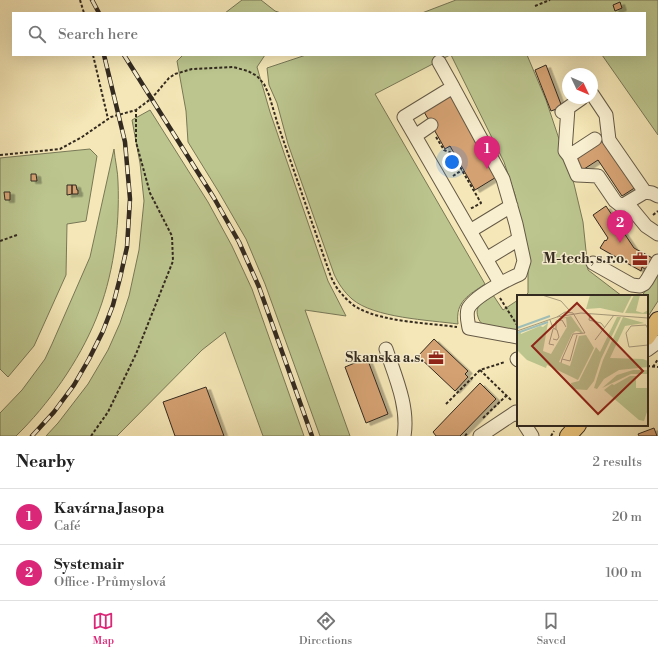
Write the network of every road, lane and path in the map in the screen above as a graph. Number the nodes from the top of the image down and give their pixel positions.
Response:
1 (80, 0) edge
2 (550, 0) edge
3 (535, 6) dead end
4 (84, 12) edge
5 (93, 56) edge
6 (439, 62) dead end
7 (453, 87) junction
8 (598, 103) edge
9 (574, 104) edge
10 (136, 110) junction
11 (108, 119) junction
12 (431, 125) joint
13 (415, 136) junction
14 (595, 139) dead end
15 (0, 155) edge
16 (569, 156) junction
17 (645, 192) junction
18 (658, 196) edge
19 (481, 203) dead end
20 (627, 203) junction
21 (511, 206) junction
22 (470, 232) junction
23 (658, 234) edge
24 (17, 235) dead end
25 (519, 239) junction
26 (0, 241) edge
27 (486, 259) junction
28 (658, 261) edge
29 (592, 263) dead end
30 (500, 283) junction
31 (506, 308) dead end
32 (658, 320) edge
33 (517, 324) edge
34 (469, 328) junction
35 (648, 335) edge
36 (517, 337) edge
37 (658, 342) edge
38 (386, 349) dead end
39 (648, 349) edge
40 (658, 359) edge
41 (515, 361) edge
42 (648, 366) edge
43 (653, 367) junction
44 (658, 367) edge
45 (480, 370) junction
46 (507, 395) junction
47 (446, 404) dead end
48 (516, 410) edge
49 (481, 420) dead end
50 (526, 426) edge
51 (577, 426) edge
52 (475, 433) edge
53 (91, 436) edge
54 (404, 436) edge
55 (465, 436) edge
56 (532, 436) edge
57 (568, 436) edge

1 - 4 path
2 - 3 path
5 - 11 path
6 - 7 street
7 - 13 street
7 - 21 street
8 - 17 street
9 - 16 street
10 - 11 path
10 - 34 path
10 - 53 path
11 - 15 path
12 - 13 street
12 - 19 path
13 - 22 street
14 - 16 street
16 - 20 street
17 - 18 street
17 - 20 street
20 - 23 street
21 - 22 street
21 - 25 street
22 - 27 street
24 - 26 path
25 - 27 street
25 - 30 street
27 - 30 street
28 - 29 street
30 - 34 street
31 - 33 path
32 - 35 main road
34 - 36 street
37 - 39 street
38 - 54 street
40 - 43 path
41 - 45 path
42 - 43 path
43 - 44 path
45 - 46 path
45 - 47 path
46 - 48 path
46 - 49 path
48 - 52 street
50 - 56 street
51 - 57 main road
52 - 55 path

